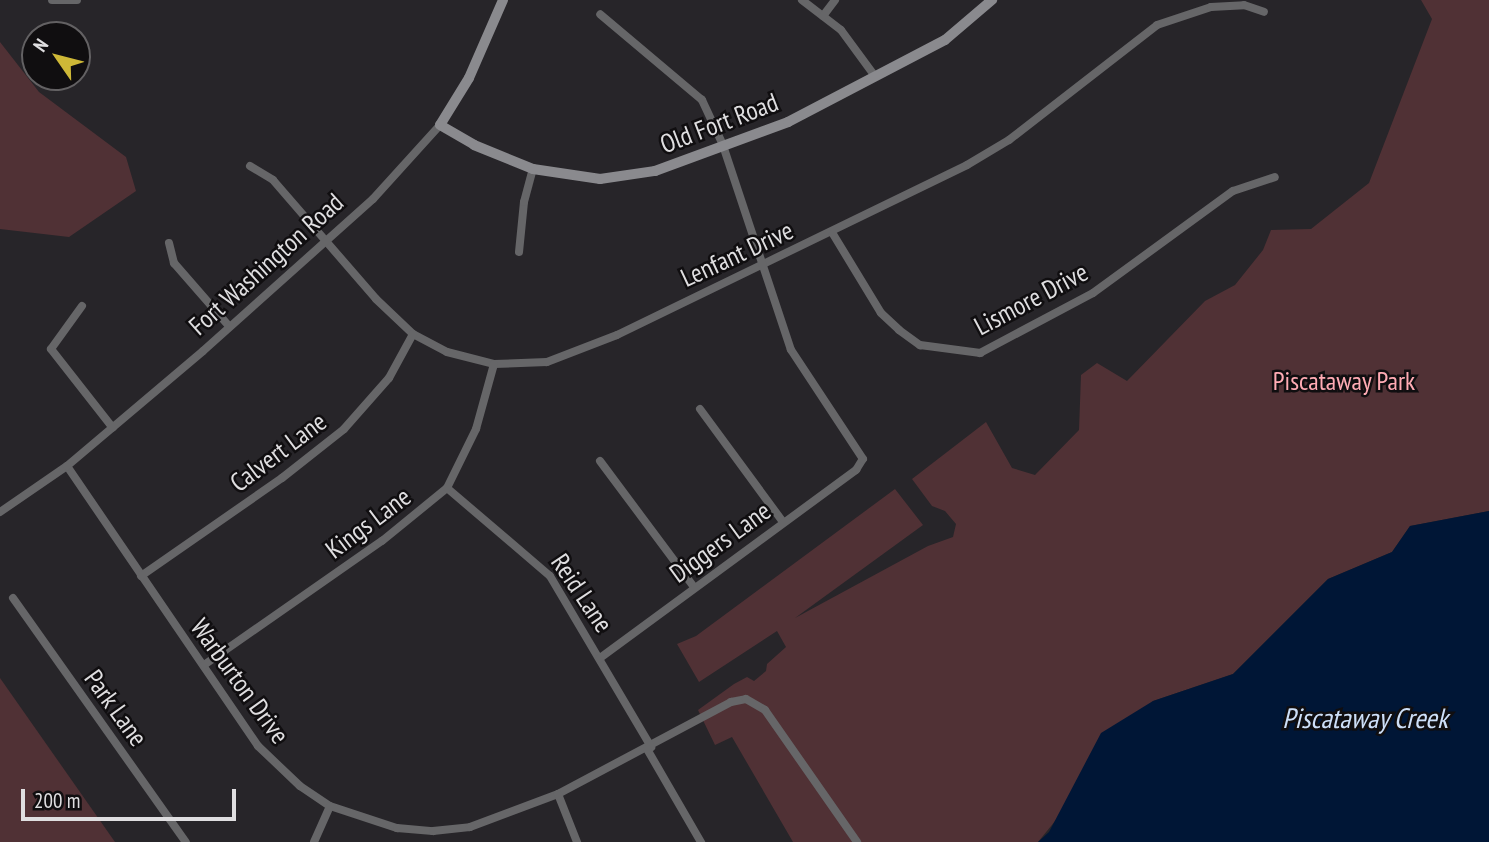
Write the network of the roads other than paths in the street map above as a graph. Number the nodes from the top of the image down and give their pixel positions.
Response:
1 (52, 0) edge
2 (77, 0) edge
3 (503, 0) edge
4 (802, 0) edge
5 (835, 0) edge
6 (992, 0) edge
7 (1264, 12) dead end
8 (600, 15) dead end
9 (822, 16) junction
10 (874, 75) junction
11 (440, 125) junction
12 (723, 145) junction
13 (250, 166) dead end
14 (533, 169) junction
15 (1275, 177) dead end
16 (833, 234) junction
17 (327, 240) junction
18 (169, 243) dead end
19 (519, 252) dead end
20 (762, 264) junction
21 (82, 306) dead end
22 (229, 326) junction
23 (412, 334) junction
24 (494, 364) junction
25 (700, 409) dead end
26 (113, 428) junction
27 (600, 461) dead end
28 (67, 466) junction
29 (447, 488) junction
30 (0, 512) edge
31 (783, 522) junction
32 (141, 576) junction
33 (694, 587) junction
34 (13, 598) dead end
35 (600, 658) junction
36 (204, 665) junction
37 (649, 748) junction
38 (558, 794) junction
39 (330, 806) junction
40 (186, 842) edge
41 (314, 842) edge
42 (577, 842) edge
43 (701, 842) edge
44 (856, 842) edge

1 - 2 street
3 - 11 main road, Fort Washington Road
4 - 9 street
5 - 9 street
6 - 10 main road, Old Fort Road
7 - 16 street, Lenfant Drive
8 - 12 street
9 - 10 street
10 - 12 main road, Old Fort Road
11 - 14 main road, Old Fort Road
11 - 17 street, Fort Washington Road
12 - 14 main road, Old Fort Road
12 - 20 street
13 - 17 street, Lenfant Drive
14 - 19 street
15 - 16 street, Lismore Drive
16 - 20 street, Lenfant Drive
17 - 22 street, Fort Washington Road
17 - 23 street, Lenfant Drive
18 - 22 street
20 - 24 street, Lenfant Drive
20 - 31 street, Diggers Lane
21 - 26 street
22 - 26 street, Fort Washington Road
23 - 24 street, Lenfant Drive
23 - 32 street, Calvert Lane
24 - 29 street, Kings Lane
25 - 31 street
26 - 28 street, Fort Washington Road
27 - 33 street
28 - 30 street, Fort Washington Road
28 - 32 street, Warburton Drive
29 - 35 street, Reid Lane
29 - 36 street, Kings Lane
31 - 33 street, Diggers Lane
32 - 36 street, Warburton Drive
33 - 35 street, Diggers Lane
34 - 40 street, Park Lane
35 - 37 street, Reid Lane
36 - 39 street, Warburton Drive
37 - 38 street, Warburton Drive
37 - 43 street, Reid Lane
37 - 44 street, Warburton Drive
38 - 39 street, Warburton Drive
38 - 42 street
39 - 41 street

